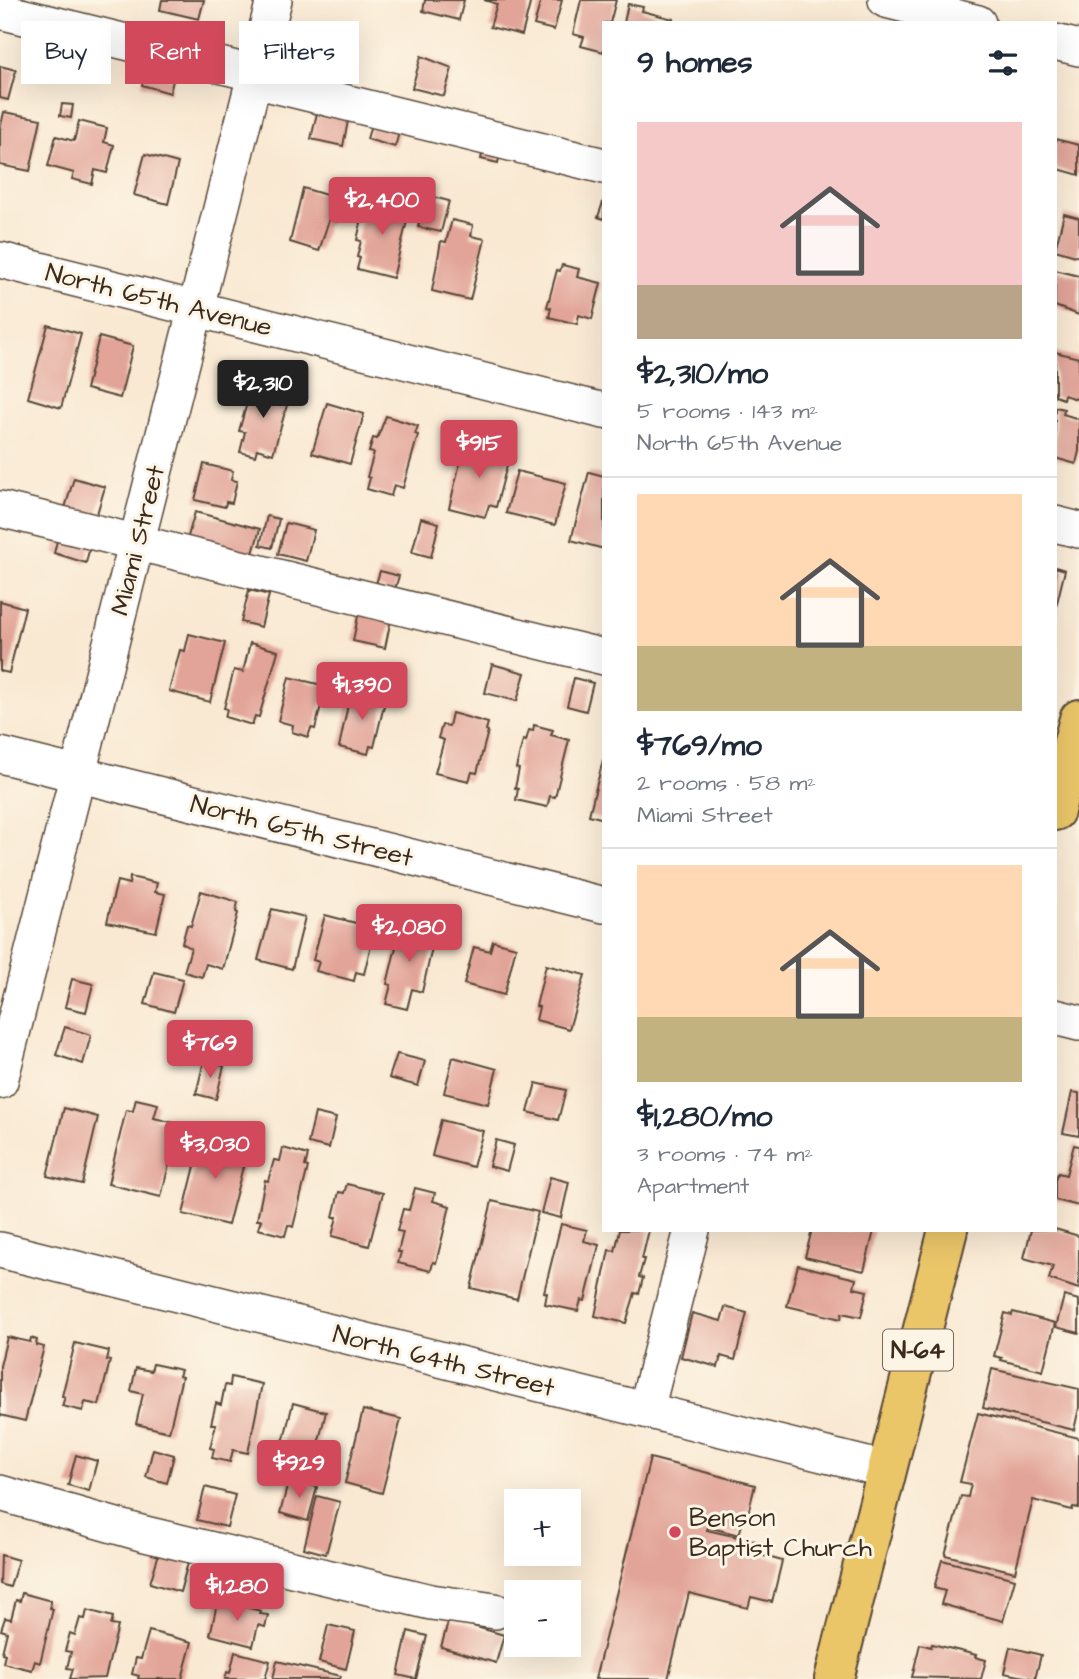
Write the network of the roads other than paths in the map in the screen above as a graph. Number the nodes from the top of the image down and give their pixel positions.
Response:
1 (274, 0) edge
2 (886, 0) edge
3 (0, 11) edge
4 (269, 21) edge
5 (970, 21) edge
6 (1057, 42) edge
7 (1079, 48) edge
8 (239, 73) edge
9 (253, 84) edge
10 (282, 84) edge
11 (602, 165) edge
12 (0, 260) edge
13 (196, 309) junction
14 (602, 410) edge
15 (0, 509) edge
16 (1057, 524) edge
17 (1079, 530) edge
18 (136, 544) junction
19 (602, 657) edge
20 (1079, 719) edge
21 (0, 755) edge
22 (78, 775) junction
23 (1057, 803) edge
24 (602, 905) edge
25 (9, 1007) edge
26 (1057, 1018) edge
27 (1079, 1023) edge
28 (0, 1080) edge
29 (691, 1232) edge
30 (947, 1232) edge
31 (0, 1250) edge
32 (646, 1410) junction
33 (887, 1470) junction
34 (0, 1493) edge
35 (495, 1611) dead end
36 (834, 1679) edge

1 - 4 street, Miami Street
2 - 5 street
3 - 8 street
6 - 7 street
9 - 13 street, Miami Street
10 - 11 street
12 - 13 street, North 65th Avenue
13 - 14 street, North 65th Avenue
13 - 18 street, Miami Street
15 - 18 street
16 - 17 street
18 - 19 street
18 - 22 street, Miami Street
20 - 23 main road
21 - 22 street, North 65th Street
22 - 24 street, North 65th Street
22 - 25 street, Miami Street
25 - 28 street, Miami Street
26 - 27 street
29 - 32 street
30 - 33 main road, N-64
31 - 32 street, North 64th Street
32 - 33 street, North 64th Street
33 - 36 main road, N-64
34 - 35 street

